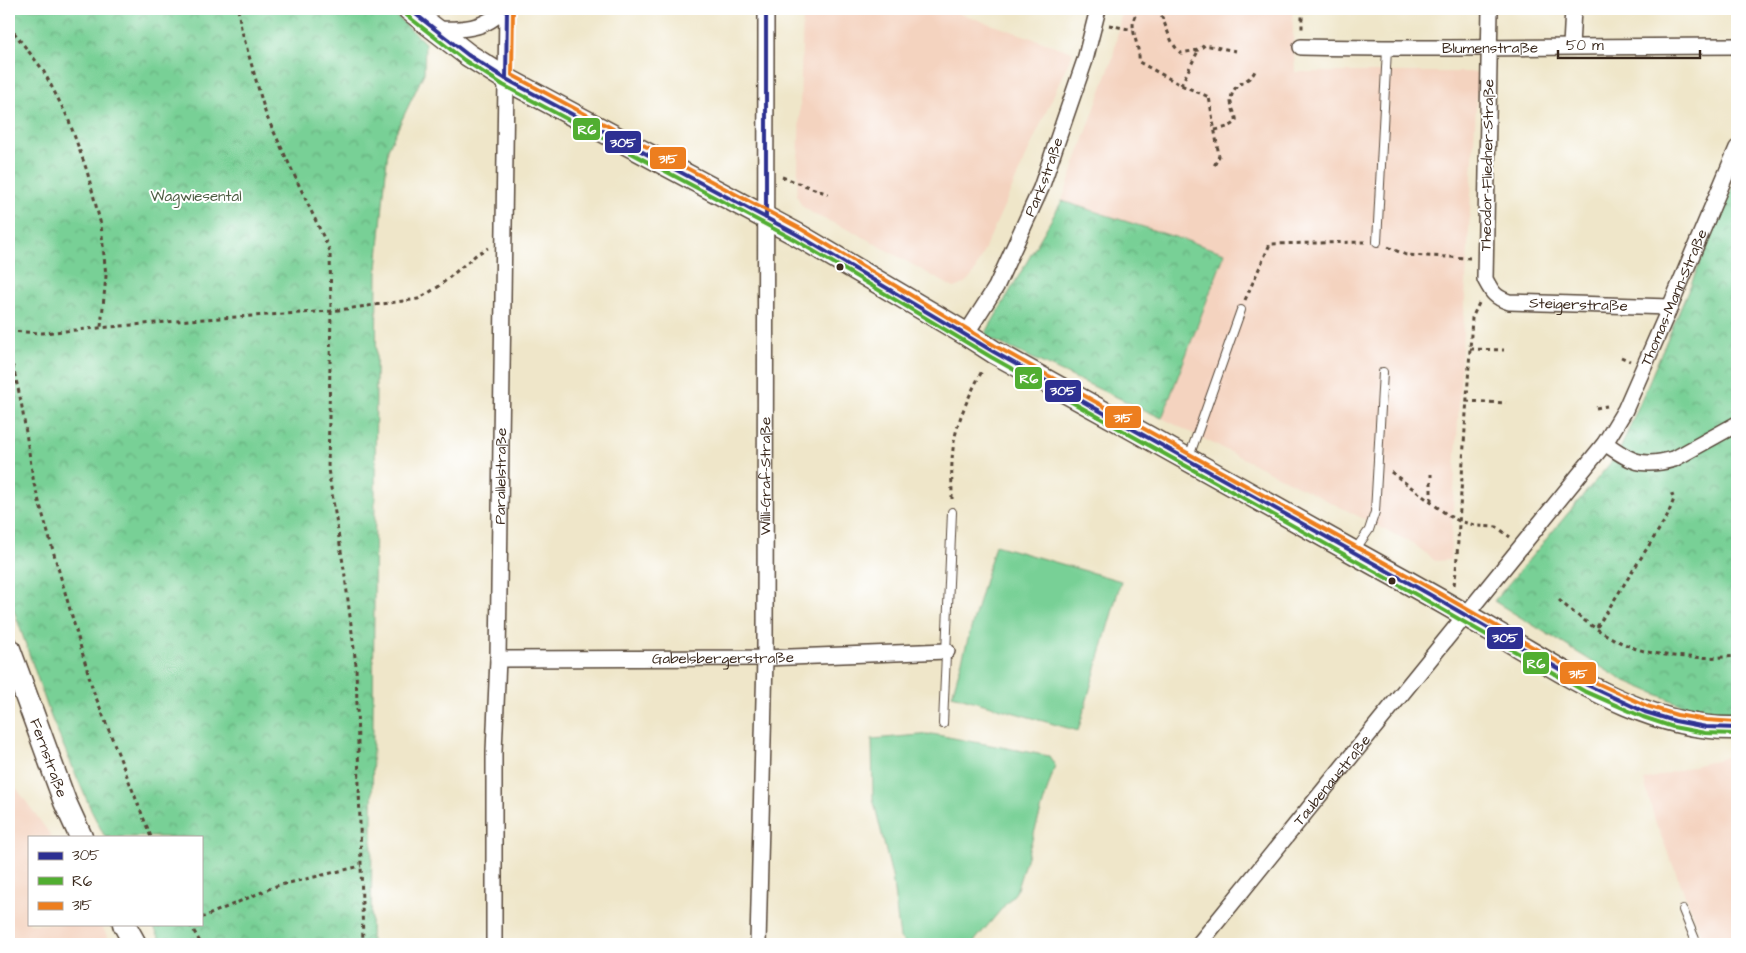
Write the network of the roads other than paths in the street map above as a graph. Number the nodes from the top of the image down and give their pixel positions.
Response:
1 (409, 9) edge
2 (505, 9) edge
3 (766, 9) edge
4 (1490, 9) edge
5 (1573, 9) edge
6 (1096, 15) edge
7 (435, 29) junction
8 (1571, 46) junction
9 (1737, 46) edge
10 (1301, 47) road end
11 (1490, 48) junction
12 (1386, 49) junction
13 (506, 79) junction
14 (1737, 148) edge
15 (766, 218) junction
16 (1377, 242) road end
17 (1490, 290) joint
18 (1670, 307) junction
19 (1241, 310) road end
20 (966, 334) junction
21 (1383, 372) dead end
22 (1737, 424) edge
23 (1605, 443) junction
24 (1188, 460) junction
25 (952, 512) road end
26 (1354, 552) junction
27 (1458, 611) junction
28 (9, 649) edge
29 (947, 651) junction
30 (764, 658) junction
31 (498, 659) junction
32 (943, 724) dead end
33 (1737, 728) edge
34 (82, 836) edge
35 (1683, 910) dead end
36 (125, 926) edge
37 (135, 944) edge
38 (494, 944) edge
39 (758, 944) edge
40 (1198, 944) edge
41 (1697, 944) edge

1 - 7 street
2 - 7 street, Parallelstraße
2 - 13 street, Parallelstraße
3 - 15 street, Willi-Graf-Straße
4 - 11 street, Theodor-Fliedner-Straße
5 - 8 street
6 - 20 street, Parkstraße
7 - 13 street
8 - 9 street, Blumenstraße
8 - 11 street, Blumenstraße
10 - 12 street, Blumenstraße
11 - 12 street, Blumenstraße
11 - 17 street, Theodor-Fliedner-Straße
12 - 16 lane
13 - 15 street
13 - 31 street, Parallelstraße
14 - 18 street, Thomas-Mann-Straße
15 - 20 street
15 - 30 street, Willi-Graf-Straße
17 - 18 street, Steigerstraße
18 - 23 street, Thomas-Mann-Straße
19 - 24 lane
20 - 24 street
21 - 26 lane
22 - 23 street
23 - 27 street, Thomas-Mann-Straße
24 - 26 street
25 - 29 lane
26 - 27 street
27 - 33 street
27 - 40 street, Taubenaustraße
28 - 34 street, Fernstraße
29 - 30 street, Gabelsbergerstraße
29 - 32 lane
30 - 31 street, Gabelsbergerstraße
30 - 39 street, Willi-Graf-Straße
31 - 38 street, Parallelstraße
35 - 41 lane
36 - 37 street

